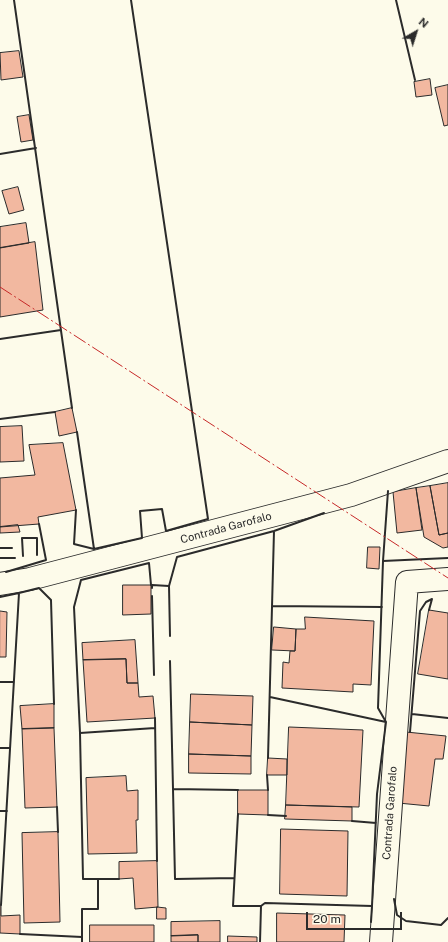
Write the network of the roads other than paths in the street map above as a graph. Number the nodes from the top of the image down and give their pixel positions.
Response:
1 (448, 461) edge
2 (448, 579) edge
3 (0, 584) edge
4 (381, 942) edge

1 - 3 street, Contrada Garofalo
2 - 4 street, Contrada Garofalo

